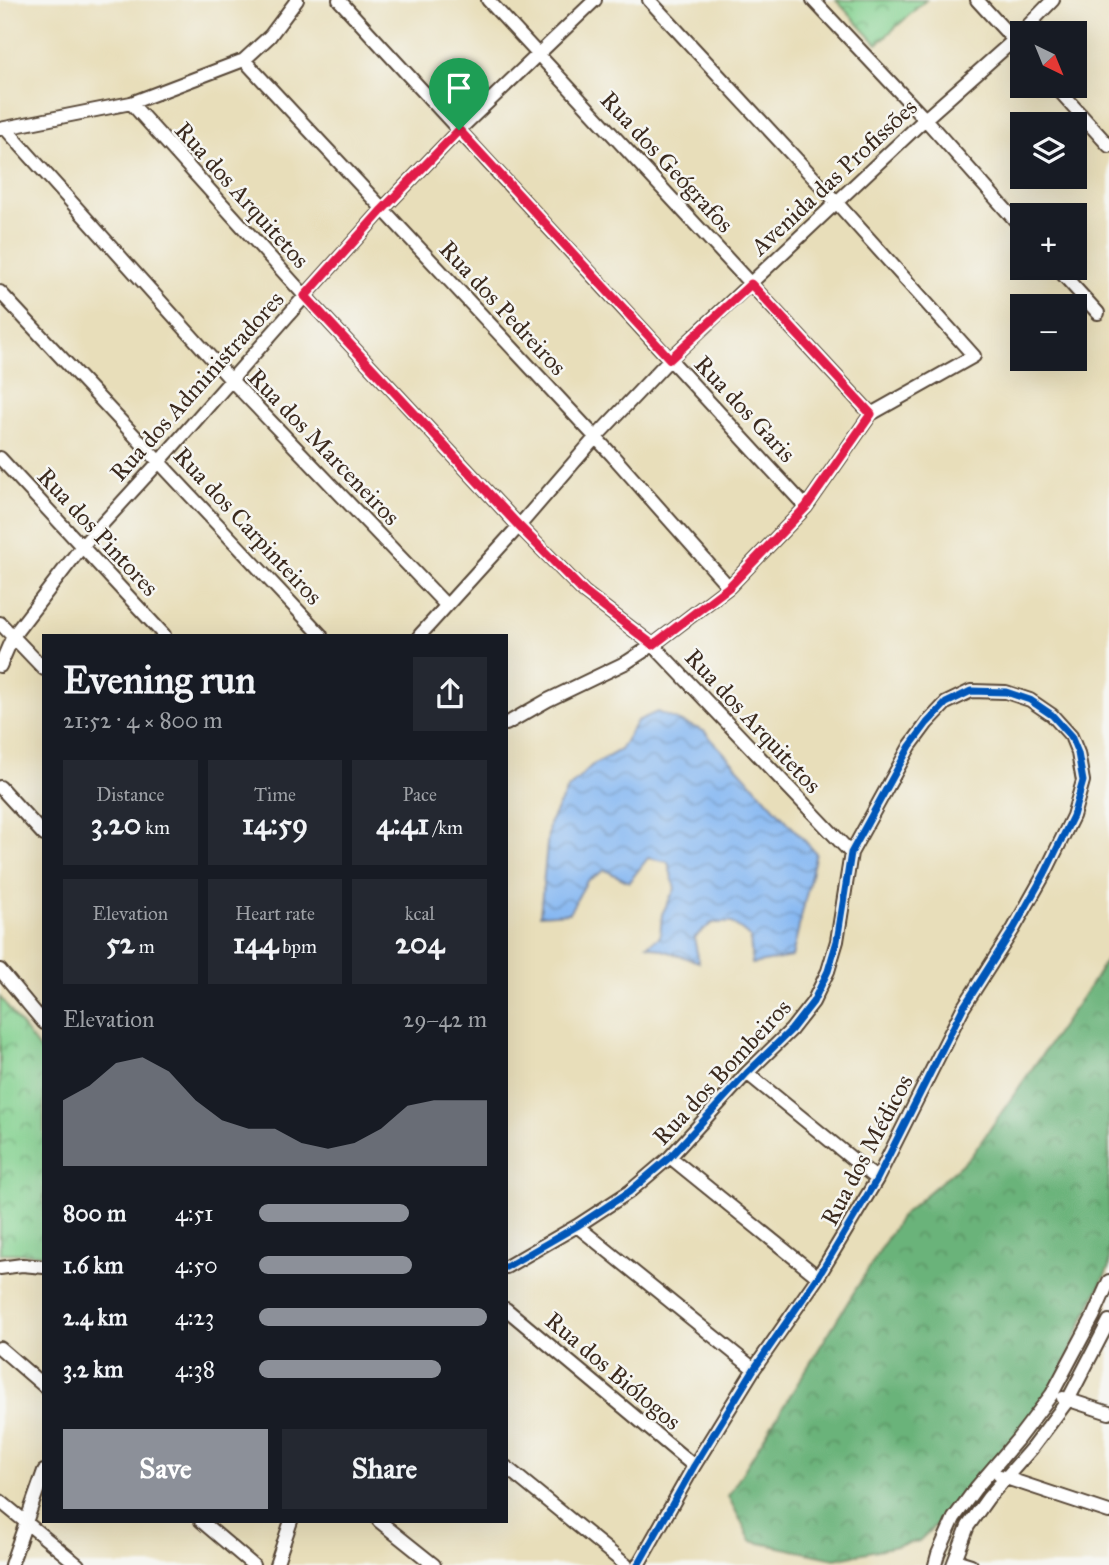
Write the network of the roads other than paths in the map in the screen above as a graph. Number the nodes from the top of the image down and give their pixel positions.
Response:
1 (297, 0) edge
2 (339, 0) edge
3 (488, 0) edge
4 (595, 0) edge
5 (649, 0) edge
6 (813, 0) edge
7 (976, 0) edge
8 (1053, 0) edge
9 (1037, 21) edge
10 (1010, 36) edge
11 (1010, 51) edge
12 (538, 53) junction
13 (244, 60) junction
14 (1066, 98) edge
15 (131, 103) junction
16 (925, 119) junction
17 (2, 128) edge
18 (459, 130) junction
19 (1109, 146) edge
20 (837, 203) junction
21 (382, 210) junction
22 (1010, 215) edge
23 (1068, 280) edge
24 (751, 284) junction
25 (0, 292) edge
26 (305, 296) junction
27 (1098, 313) dead end
28 (670, 359) junction
29 (231, 380) junction
30 (871, 414) junction
31 (595, 438) junction
32 (0, 458) edge
33 (159, 462) junction
34 (806, 507) junction
35 (519, 526) junction
36 (83, 545) junction
37 (729, 587) junction
38 (446, 606) junction
39 (0, 623) edge
40 (163, 634) edge
41 (320, 634) edge
42 (421, 634) edge
43 (13, 636) junction
44 (653, 645) junction
45 (0, 666) edge
46 (42, 667) edge
47 (508, 723) edge
48 (1071, 736) joint
49 (0, 788) edge
50 (42, 833) edge
51 (851, 853) junction
52 (0, 970) edge
53 (42, 1021) edge
54 (747, 1073) junction
55 (670, 1157) junction
56 (877, 1179) junction
57 (577, 1226) junction
58 (508, 1266) edge
59 (42, 1267) edge
60 (0, 1268) edge
61 (818, 1278) junction
62 (1109, 1281) edge
63 (1104, 1306) edge
64 (508, 1311) edge
65 (1093, 1317) junction
66 (1108, 1322) edge
67 (0, 1348) edge
68 (754, 1369) junction
69 (42, 1384) edge
70 (1052, 1394) junction
71 (1068, 1400) junction
72 (1109, 1413) edge
73 (694, 1466) junction
74 (508, 1468) edge
75 (990, 1472) junction
76 (42, 1476) edge
77 (1006, 1478) junction
78 (0, 1501) edge
79 (1109, 1512) edge
80 (25, 1522) junction
81 (203, 1523) edge
82 (290, 1523) edge
83 (382, 1523) edge
84 (941, 1546) junction
85 (955, 1559) edge
86 (10, 1565) edge
87 (78, 1565) edge
88 (253, 1565) edge
89 (276, 1565) edge
90 (434, 1565) edge
91 (626, 1565) edge
92 (638, 1565) edge
93 (936, 1565) edge
94 (971, 1565) edge

1 - 13 street
2 - 18 street, Rua dos Garis
3 - 12 street, Rua dos Geógrafos
4 - 12 street, Rua dos Administradores
5 - 20 street
6 - 16 street
7 - 10 street
8 - 9 street, Avenida das Profissões
11 - 16 street, Avenida das Profissões
12 - 18 street, Rua dos Administradores
12 - 24 street, Rua dos Geógrafos
13 - 15 street
13 - 21 street, Rua dos Pedreiros
14 - 19 street
15 - 17 street
15 - 26 street, Rua dos Arquitetos
16 - 20 street, Avenida das Profissões
16 - 22 street
17 - 29 street, Rua dos Marceneiros
18 - 21 street, Rua dos Administradores
18 - 28 street, Rua dos Garis
20 - 24 street, Avenida das Profissões
20 - 30 street
21 - 26 street, Rua dos Administradores
21 - 31 street, Rua dos Pedreiros
23 - 27 street
24 - 28 street, Avenida das Profissões
24 - 30 street, Rua dos Geógrafos
25 - 33 street, Rua dos Carpinteiros
26 - 29 street, Rua dos Administradores
26 - 35 street, Rua dos Arquitetos
28 - 31 street, Avenida das Profissões
28 - 34 street, Rua dos Garis
29 - 33 street, Rua dos Administradores
29 - 38 street, Rua dos Marceneiros
30 - 34 street
31 - 35 street, Avenida das Profissões
31 - 37 street, Rua dos Pedreiros
32 - 36 street, Rua dos Pintores
33 - 36 street, Rua dos Administradores
33 - 41 street, Rua dos Carpinteiros
34 - 37 street
35 - 38 street, Avenida das Profissões
35 - 44 street, Rua dos Arquitetos
36 - 40 street, Rua dos Pintores
36 - 43 street, Rua dos Administradores
37 - 44 street
38 - 42 street, Avenida das Profissões
39 - 43 street
43 - 45 street, Rua dos Administradores
43 - 46 street
44 - 47 street
44 - 51 street, Rua dos Arquitetos
48 - 51 street, Rua dos Bombeiros
48 - 56 street, Rua dos Médicos
49 - 50 street
51 - 54 street, Rua dos Bombeiros
52 - 53 street
54 - 55 street, Rua dos Bombeiros
54 - 56 street
55 - 57 street, Rua dos Bombeiros
55 - 61 street
56 - 61 street, Rua dos Médicos
57 - 58 street, Rua dos Bombeiros
57 - 68 street
59 - 60 street
61 - 68 street, Rua dos Médicos
62 - 63 street
63 - 65 street
64 - 73 street, Rua dos Biólogos
65 - 66 street
65 - 70 street
66 - 71 street
67 - 69 street
68 - 73 street, Rua dos Médicos
70 - 71 street
70 - 75 street
71 - 72 street
71 - 77 street
73 - 92 street, Rua dos Médicos
74 - 91 street
75 - 77 street
75 - 84 street
76 - 80 street
77 - 79 street
77 - 85 street
78 - 80 street
80 - 86 street
80 - 87 street
81 - 88 street
82 - 89 street
83 - 90 street
84 - 85 street
84 - 93 street
85 - 94 street

